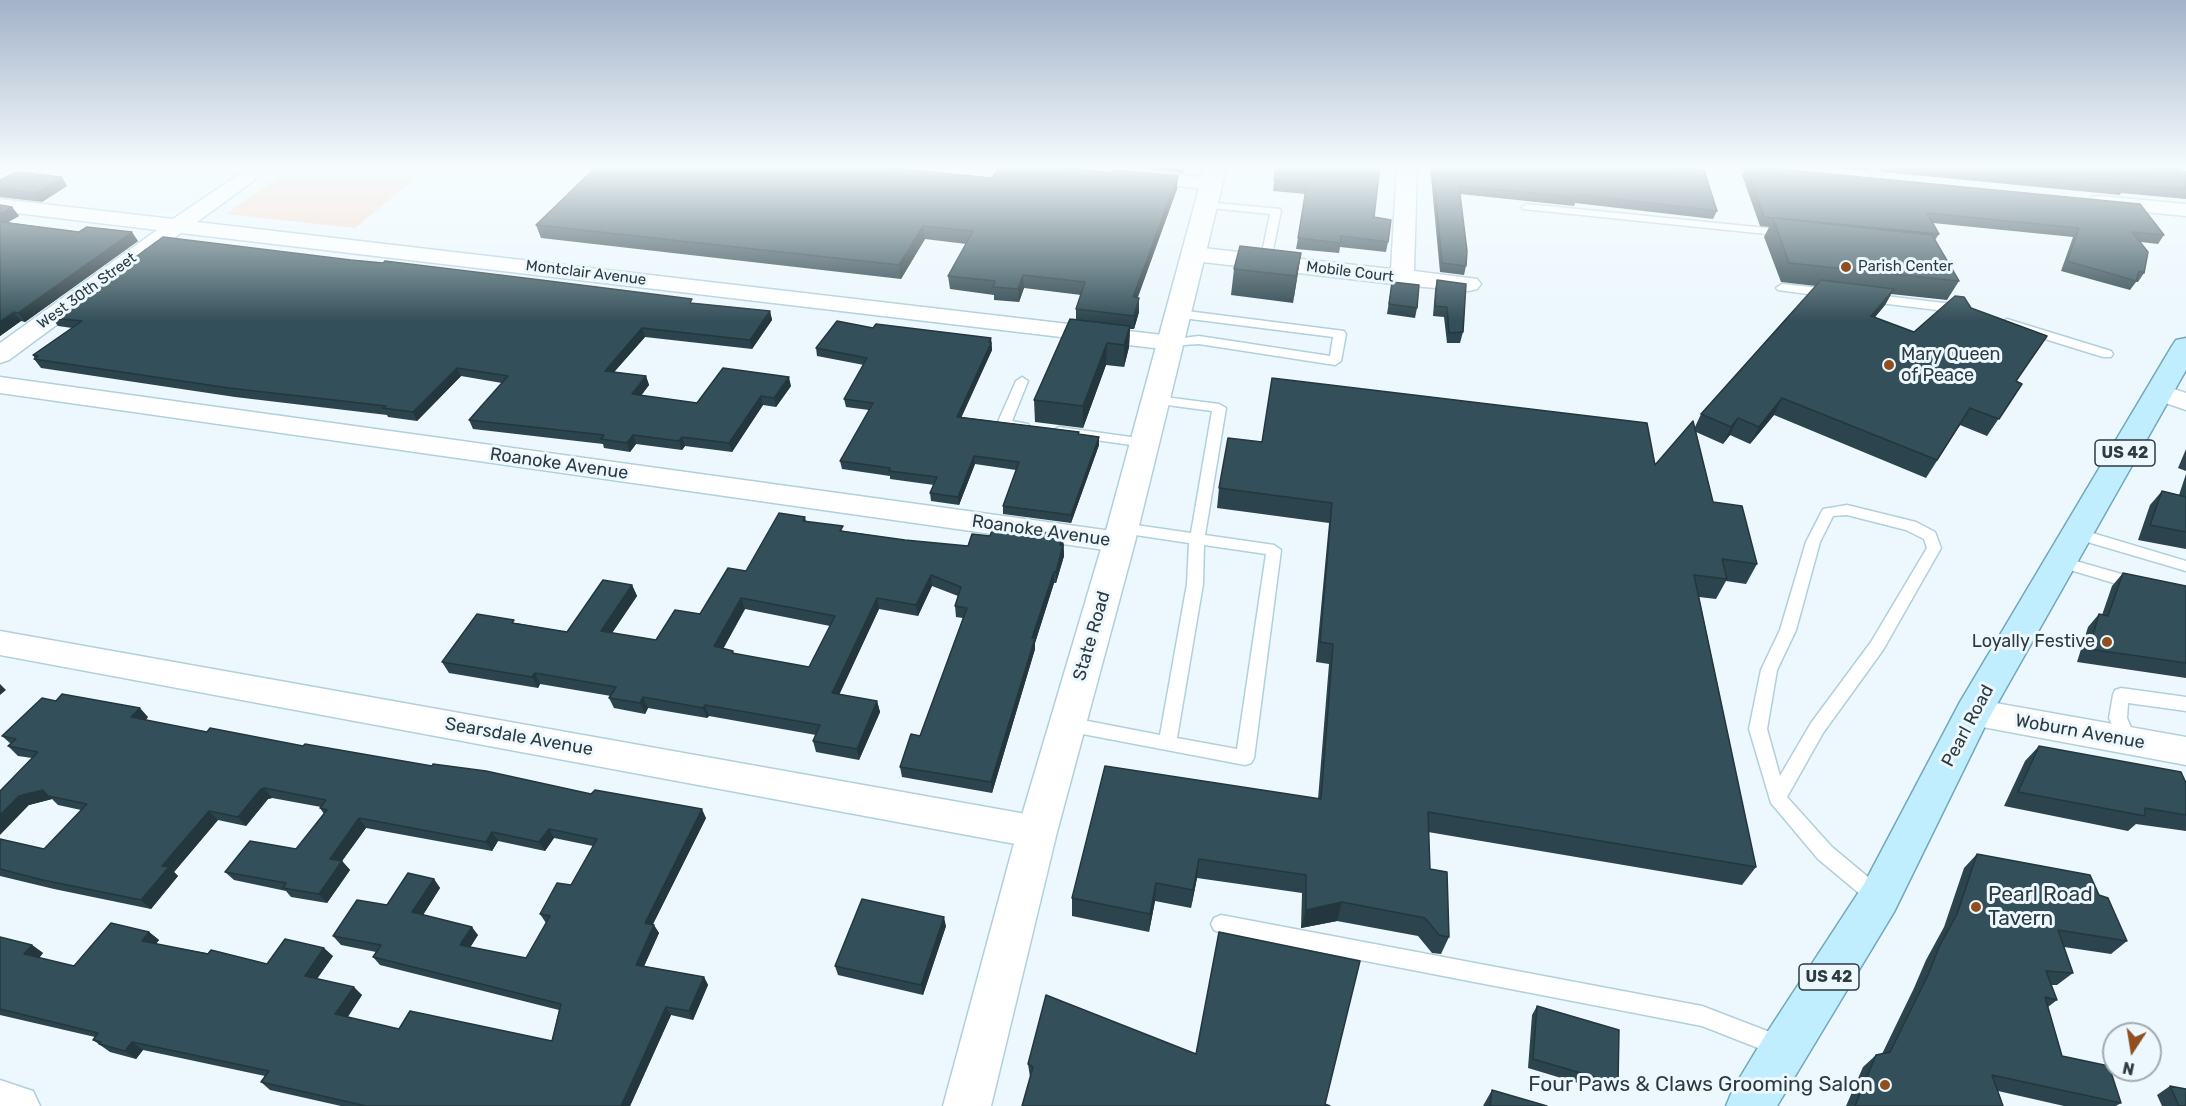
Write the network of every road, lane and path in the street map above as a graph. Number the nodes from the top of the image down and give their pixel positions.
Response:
1 (112, 218) edge
2 (189, 218) edge
3 (1203, 218) edge
4 (1275, 218) edge
5 (1405, 218) edge
6 (1630, 218) edge
7 (178, 225) junction
8 (1794, 234) edge
9 (1194, 254) junction
10 (1266, 262) junction
11 (1402, 278) junction
12 (1469, 284) dead end
13 (1782, 288) dead end
14 (1967, 311) edge
15 (1991, 318) edge
16 (1175, 329) junction
17 (2186, 346) edge
18 (2108, 354) dead end
19 (0, 355) edge
20 (1022, 381) dead end
21 (0, 385) edge
22 (2173, 397) edge
23 (1156, 400) junction
24 (1145, 443) junction
25 (1121, 535) junction
26 (1197, 539) junction
27 (2071, 548) junction
28 (2186, 566) edge
29 (2152, 587) edge
30 (0, 643) edge
31 (2186, 705) edge
32 (1973, 713) junction
33 (1067, 724) junction
34 (2128, 742) junction
35 (1167, 743) junction
36 (2186, 751) edge
37 (1778, 798) junction
38 (1037, 832) junction
39 (1879, 898) junction
40 (1221, 924) dead end
41 (1784, 1047) junction
42 (0, 1102) edge
43 (18, 1106) edge
44 (967, 1106) edge
45 (1750, 1106) edge

1 - 7 street, Montclair Avenue
2 - 7 street, West 30th Street
3 - 9 main road, State Road
4 - 10 lane
5 - 11 street
6 - 8 lane
7 - 16 street, Montclair Avenue
7 - 19 street, West 30th Street
9 - 10 street, Mobile Court
9 - 16 main road, State Road
10 - 11 street, Mobile Court
11 - 12 street, Mobile Court
13 - 14 lane
15 - 18 lane
16 - 16 lane
16 - 23 main road, State Road
17 - 22 main road, Pearl Road / US 42
20 - 24 lane
21 - 25 street, Roanoke Avenue
22 - 27 main road, Pearl Road / US 42
23 - 24 main road, State Road
23 - 26 lane
24 - 25 main road, State Road
25 - 26 lane
25 - 33 main road, State Road
26 - 35 lane
26 - 35 lane
27 - 28 lane
27 - 29 lane
27 - 32 main road, Pearl Road / US 42
30 - 38 street, Searsdale Avenue
31 - 34 lane
32 - 34 street, Woburn Avenue
32 - 39 main road, Pearl Road / US 42
33 - 35 lane
33 - 38 main road, State Road
34 - 36 street, Woburn Avenue
37 - 37 lane
37 - 39 lane
38 - 44 main road, State Road
39 - 41 main road, Pearl Road / US 42
40 - 41 lane
41 - 45 main road, Pearl Road / US 42
42 - 43 street

